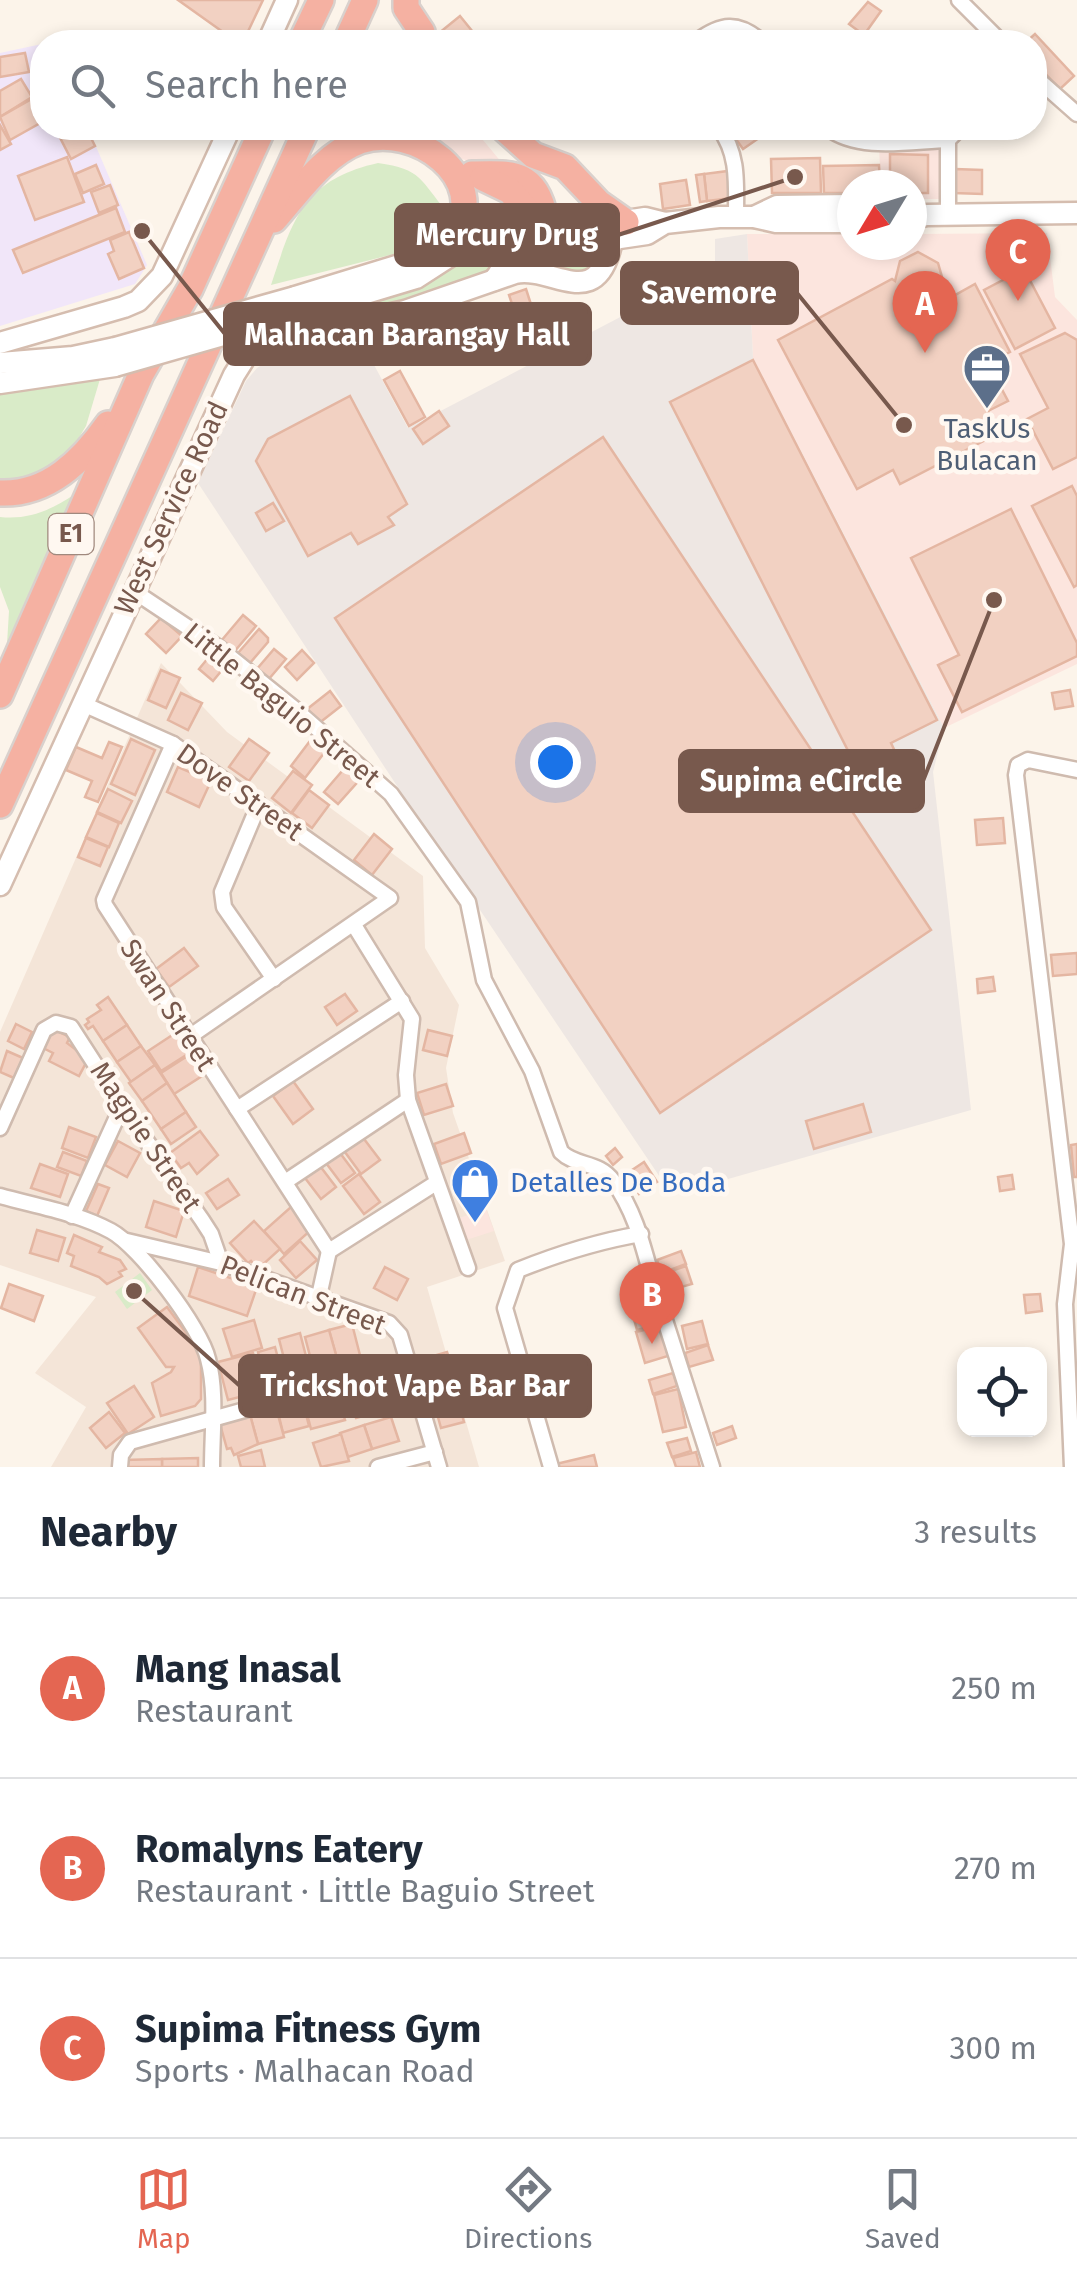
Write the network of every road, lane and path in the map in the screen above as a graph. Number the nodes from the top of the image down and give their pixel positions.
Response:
1 (287, 0) edge
2 (321, 0) edge
3 (365, 0) edge
4 (406, 0) edge
5 (960, 0) edge
6 (273, 30) edge
7 (307, 30) edge
8 (351, 30) edge
9 (421, 30) edge
10 (711, 30) edge
11 (747, 30) edge
12 (989, 30) edge
13 (1047, 87) edge
14 (1077, 114) edge
15 (224, 140) edge
16 (257, 140) edge
17 (302, 140) edge
18 (368, 140) edge
19 (402, 140) edge
20 (516, 140) edge
21 (728, 140) edge
22 (862, 140) edge
23 (948, 140) joint
24 (548, 162) junction
25 (460, 171) junction
26 (837, 204) edge
27 (927, 208) edge
28 (1077, 213) edge
29 (927, 215) edge
30 (745, 216) junction
31 (543, 222) junction
32 (837, 222) edge
33 (619, 231) junction
34 (454, 235) junction
35 (483, 236) junction
36 (252, 248) junction
37 (535, 272) junction
38 (494, 280) junction
39 (294, 306) junction
40 (0, 343) edge
41 (115, 357) junction
42 (0, 363) edge
43 (141, 374) junction
44 (0, 383) edge
45 (0, 493) edge
46 (132, 590) junction
47 (0, 695) edge
48 (81, 702) junction
49 (173, 744) junction
50 (1077, 770) edge
51 (259, 804) junction
52 (0, 805) edge
53 (0, 885) edge
54 (354, 924) junction
55 (274, 979) junction
56 (402, 1000) junction
57 (189, 1037) junction
58 (408, 1100) junction
59 (122, 1106) junction
60 (237, 1109) junction
61 (0, 1128) edge
62 (285, 1182) junction
63 (436, 1183) junction
64 (0, 1196) edge
65 (72, 1216) junction
66 (642, 1234) junction
67 (128, 1242) junction
68 (329, 1251) junction
69 (221, 1263) junction
70 (468, 1268) dead end
71 (318, 1296) junction
72 (409, 1364) junction
73 (212, 1418) junction
74 (437, 1460) edge
75 (120, 1467) edge
76 (212, 1467) edge
77 (378, 1467) edge
78 (550, 1467) edge
79 (712, 1467) edge
80 (1072, 1467) edge

1 - 6 main road
2 - 7 highway
3 - 8 highway
4 - 9 highway
5 - 12 street
10 - 11 street
13 - 14 street
15 - 40 main road
16 - 43 highway, E1
17 - 36 highway, E1
18 - 36 highway
19 - 25 highway
20 - 24 highway
21 - 30 street
22 - 23 street
23 - 27 street
24 - 31 highway
24 - 33 highway
25 - 31 highway
25 - 34 highway
26 - 30 main road
28 - 29 main road
30 - 32 main road
30 - 33 main road
31 - 33 main road
31 - 34 main road
31 - 35 main road
31 - 37 main road
33 - 37 main road
34 - 39 main road
35 - 38 main road
35 - 39 main road
36 - 52 highway, E1
37 - 38 main road, West Service Road
38 - 46 main road, West Service Road
39 - 41 main road, bridge
41 - 42 main road
41 - 44 main road
43 - 45 highway
43 - 47 highway, E1
46 - 48 main road, West Service Road
46 - 66 street, Little Baguio Street
48 - 49 street, Dove Street
48 - 53 main road, West Service Road
49 - 51 street, Dove Street
49 - 57 street, Swan Street
50 - 80 street
51 - 54 street, Dove Street
51 - 55 street
54 - 55 street
54 - 56 street
55 - 57 street
56 - 58 street
56 - 60 street
57 - 60 street, Swan Street
58 - 62 street
58 - 63 street
59 - 61 street, Magpie Street
59 - 65 street
59 - 69 street, Magpie Street
60 - 62 street, Swan Street
62 - 68 street, Swan Street
63 - 68 street
63 - 70 street
64 - 65 street
65 - 67 street
66 - 78 street
66 - 79 street, Little Baguio Street
67 - 69 street, Pelican Street
67 - 73 street
68 - 71 street
69 - 71 street, Pelican Street
71 - 72 street, Pelican Street
72 - 73 street
72 - 74 street, Pelican Street
73 - 75 street
73 - 76 street
74 - 77 street

